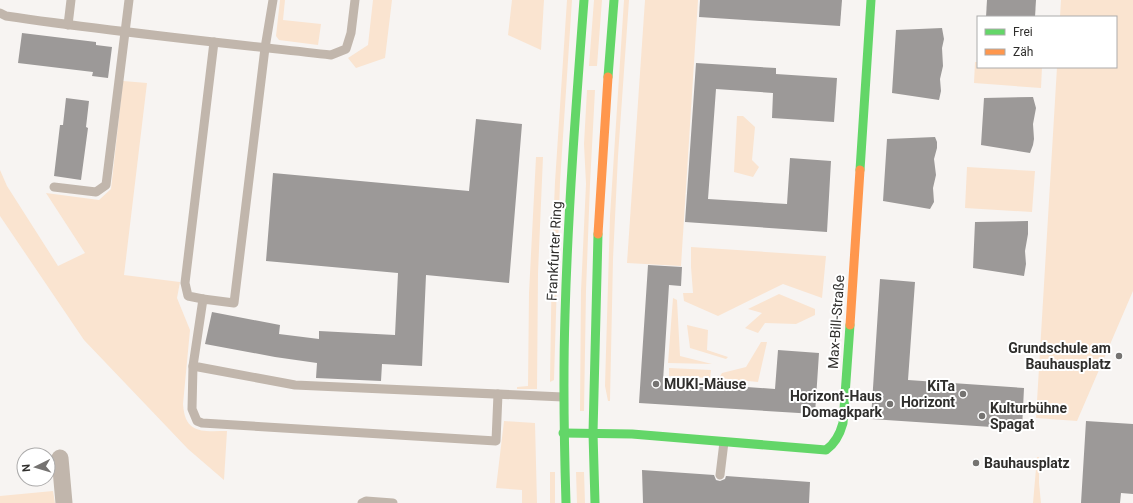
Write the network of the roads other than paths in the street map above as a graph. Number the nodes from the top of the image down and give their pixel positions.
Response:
1 (71, 0) edge
2 (129, 0) edge
3 (273, 0) edge
4 (355, 0) edge
5 (584, 0) edge
6 (614, 0) edge
7 (871, 0) edge
8 (0, 13) edge
9 (68, 25) junction
10 (125, 32) junction
11 (214, 42) junction
12 (265, 48) junction
13 (54, 187) dead end
14 (203, 299) junction
15 (193, 366) junction
16 (498, 394) junction
17 (563, 397) junction
18 (564, 433) junction
19 (593, 433) junction
20 (724, 442) junction
21 (60, 458) dead end
22 (720, 475) dead end
23 (64, 503) edge
24 (362, 503) edge
25 (393, 503) edge
26 (566, 503) edge
27 (595, 503) edge

1 - 9 lane
2 - 10 lane
3 - 12 lane
4 - 12 lane
5 - 17 main road, Frankfurter Ring
6 - 19 main road
7 - 20 main road, Max-Bill-Straße
8 - 9 lane
9 - 10 lane
10 - 11 lane
10 - 13 lane
11 - 12 lane
11 - 14 lane
12 - 14 lane
14 - 15 lane
15 - 16 lane
15 - 16 lane
16 - 17 lane
17 - 18 main road, Frankfurter Ring
18 - 19 main road, Max-Bill-Straße
18 - 26 main road, Frankfurter Ring
19 - 20 main road, Max-Bill-Straße
19 - 27 main road
20 - 22 lane
21 - 23 street
24 - 25 lane

